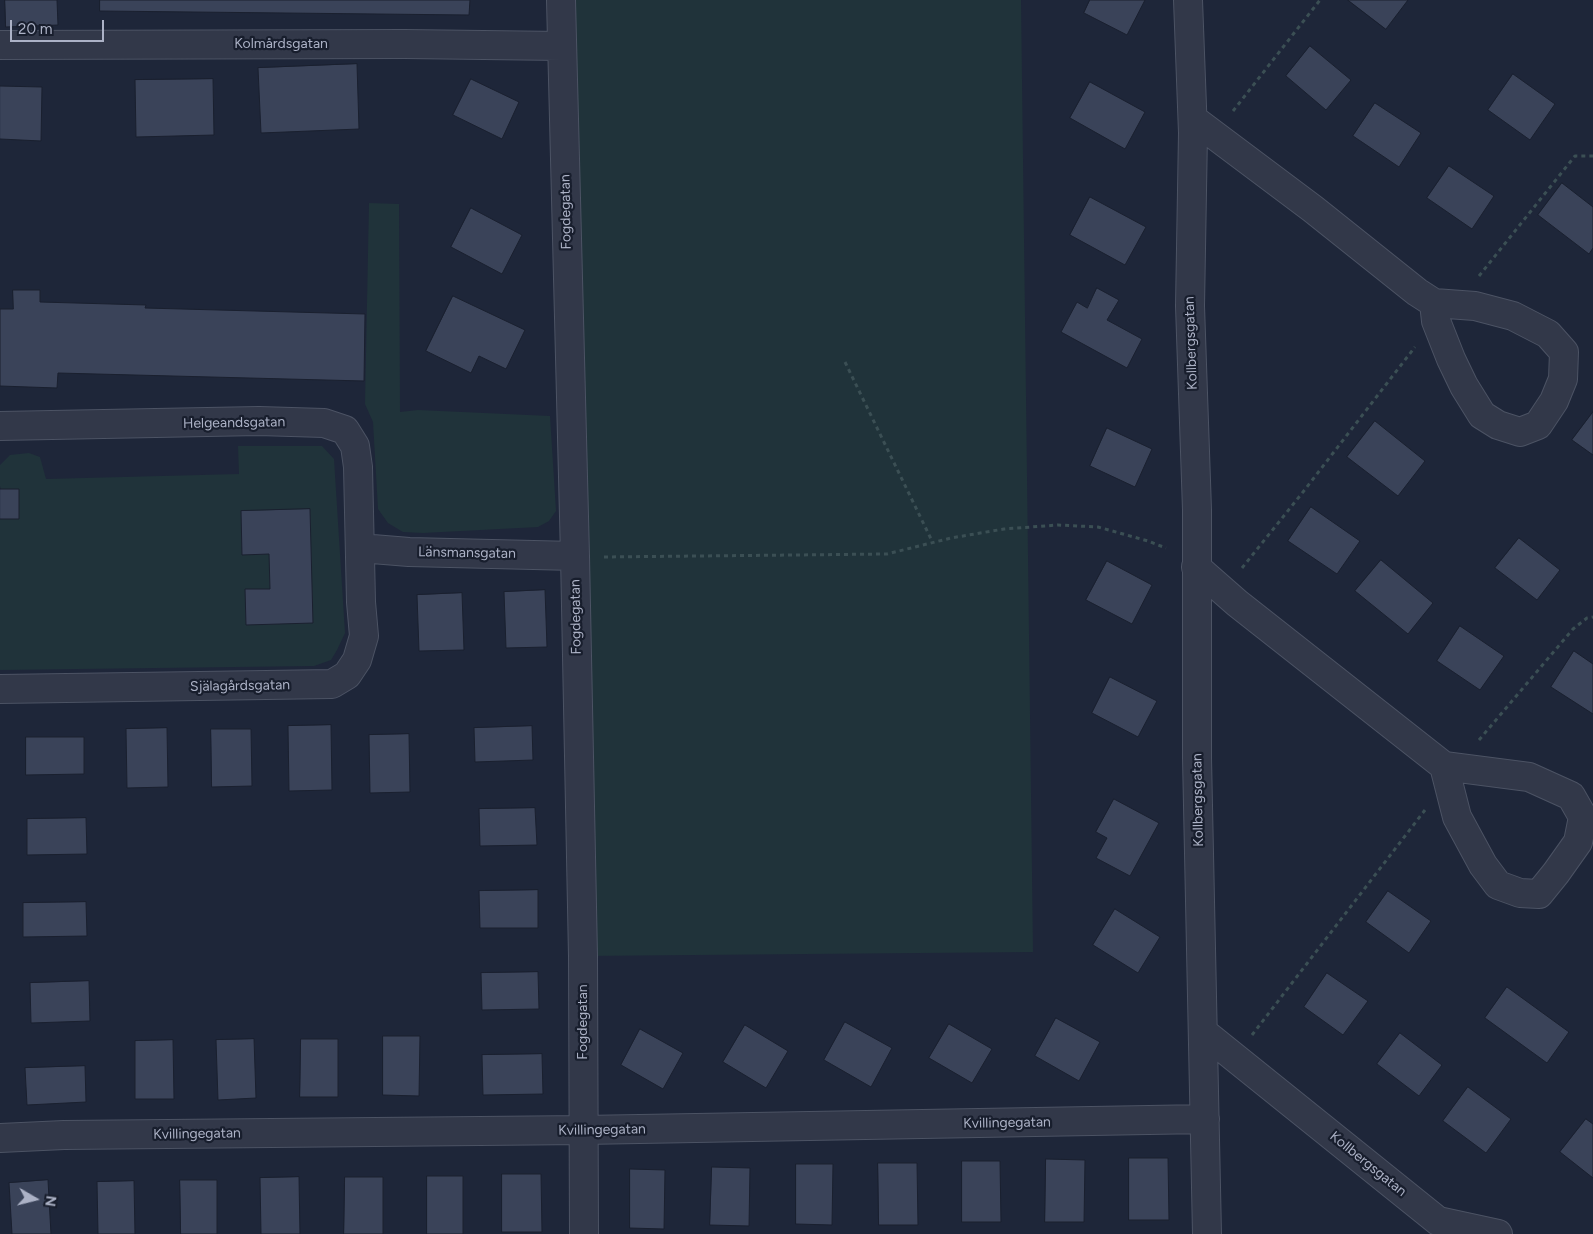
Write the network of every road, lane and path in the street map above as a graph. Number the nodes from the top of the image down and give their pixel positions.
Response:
1 (561, 0) edge
2 (1188, 0) edge
3 (1320, 0) edge
4 (0, 45) edge
5 (562, 46) junction
6 (1192, 119) junction
7 (1214, 136) junction
8 (1593, 156) edge
9 (1442, 310) junction
10 (845, 362) dead end
11 (0, 426) edge
12 (933, 543) junction
13 (360, 548) junction
14 (575, 556) junction
15 (1196, 567) junction
16 (1224, 591) junction
17 (1593, 617) edge
18 (0, 689) edge
19 (1451, 771) junction
20 (1203, 1032) junction
21 (1236, 1058) junction
22 (1205, 1119) junction
23 (583, 1130) junction
24 (0, 1138) edge
25 (1441, 1227) edge
26 (584, 1234) edge
27 (1207, 1234) edge
28 (1498, 1234) edge

1 - 5 street, Fogdegatan
2 - 6 street, Kollbergsgatan
3 - 7 path
4 - 5 street, Kolmårdsgatan
5 - 14 street, Fogdegatan
6 - 7 street
6 - 15 street, Kollbergsgatan
7 - 9 street
8 - 9 path
9 - 9 street
9 - 16 path
10 - 12 path
11 - 13 street, Helgeandsgatan
12 - 14 path
12 - 15 path
13 - 14 street, Länsmansgatan
13 - 18 street, Själagårdsgatan
14 - 23 street, Fogdegatan
15 - 16 street
15 - 20 street, Kollbergsgatan
16 - 19 street
17 - 19 path
19 - 19 street
19 - 21 path
20 - 21 street, Kollbergsgatan
20 - 22 street, Kollbergsgatan
21 - 25 street, Kollbergsgatan
22 - 23 street, Kvillingegatan
22 - 27 street, Kollbergsgatan
23 - 24 street, Kvillingegatan
23 - 26 street, Fogdegatan
25 - 28 street, Kollbergsgatan

